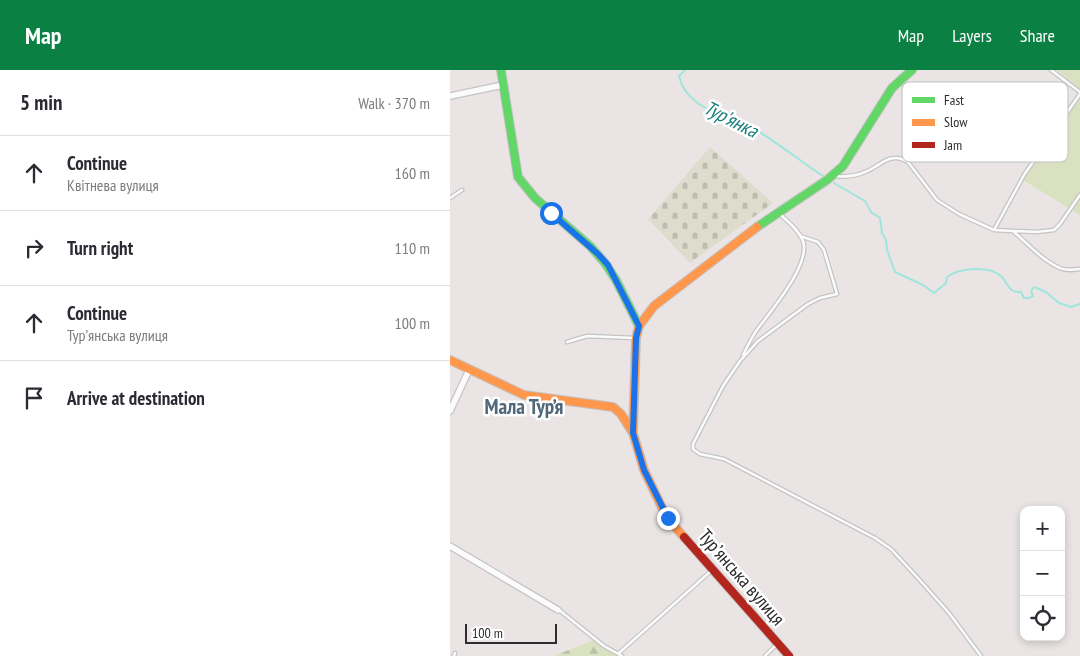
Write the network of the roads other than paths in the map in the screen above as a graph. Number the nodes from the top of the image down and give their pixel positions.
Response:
1 (501, 70) edge
2 (912, 70) edge
3 (1051, 70) edge
4 (1066, 82) edge
5 (1068, 83) edge
6 (503, 85) junction
7 (1080, 93) edge
8 (450, 96) edge
9 (1068, 111) edge
10 (902, 159) edge
11 (908, 162) edge
12 (1033, 162) edge
13 (832, 176) junction
14 (462, 190) dead end
15 (1080, 195) edge
16 (450, 198) edge
17 (779, 212) junction
18 (994, 230) junction
19 (1014, 232) junction
20 (800, 236) junction
21 (1080, 269) edge
22 (639, 326) junction
23 (636, 338) junction
24 (567, 342) dead end
25 (450, 360) edge
26 (740, 361) junction
27 (469, 370) junction
28 (450, 411) edge
29 (633, 433) junction
30 (450, 546) edge
31 (713, 569) junction
32 (558, 610) joint
33 (778, 643) junction
34 (619, 653) junction
35 (622, 656) edge
36 (765, 656) edge
37 (789, 656) edge
38 (981, 656) edge

1 - 6 street
2 - 13 street
3 - 4 lane
5 - 7 lane
6 - 8 street
6 - 22 street
7 - 9 lane
10 - 13 lane
11 - 18 lane
12 - 18 lane
13 - 17 street
14 - 16 lane
15 - 19 lane
17 - 20 lane
17 - 22 street
18 - 19 lane
19 - 21 lane
20 - 26 lane
20 - 26 lane
22 - 23 street
23 - 24 lane
23 - 29 street
25 - 27 street, Турʼянська вулиця
26 - 38 lane
27 - 28 street
27 - 29 street, Турʼянська вулиця
29 - 31 street, Турʼянська вулиця
30 - 32 street
31 - 33 street, Турʼянська вулиця
31 - 34 lane
32 - 34 lane
33 - 36 lane
33 - 37 street, Турʼянська вулиця
34 - 35 lane

